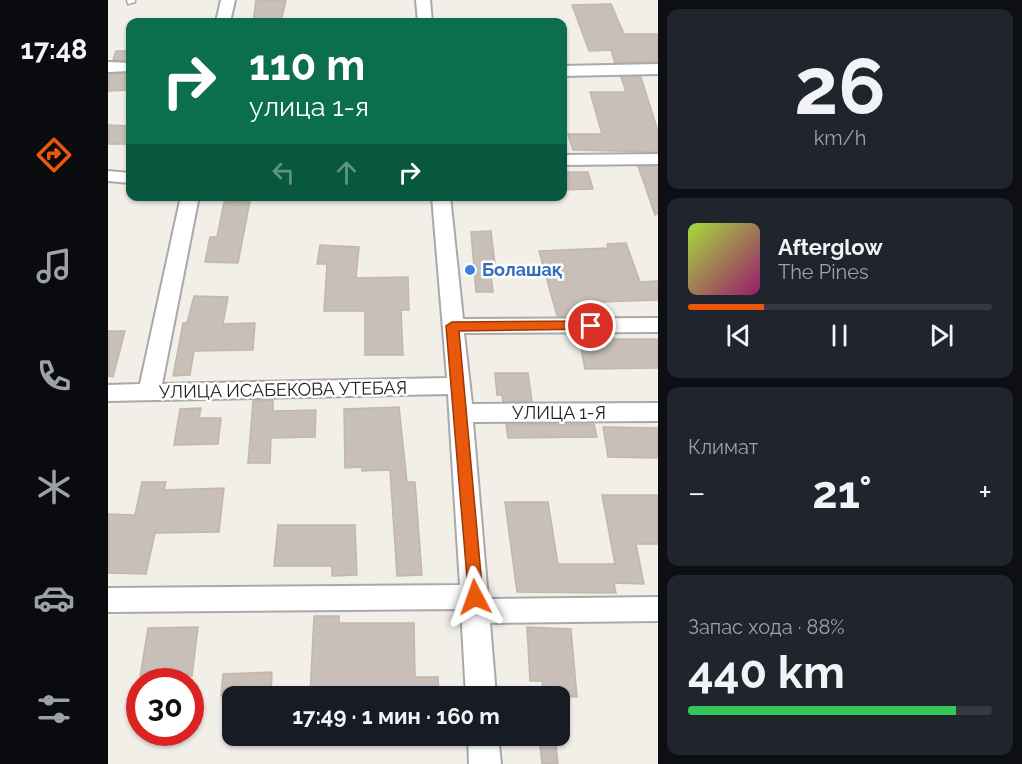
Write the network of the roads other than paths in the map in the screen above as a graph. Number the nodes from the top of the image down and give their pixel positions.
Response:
1 (228, 0) edge
2 (423, 0) edge
3 (224, 18) edge
4 (425, 18) edge
5 (108, 67) edge
6 (126, 67) edge
7 (657, 69) edge
8 (567, 71) edge
9 (657, 159) edge
10 (567, 160) edge
11 (108, 176) edge
12 (126, 177) edge
13 (189, 201) edge
14 (441, 201) edge
15 (657, 325) edge
16 (452, 326) junction
17 (458, 386) junction
18 (108, 393) edge
19 (149, 393) junction
20 (657, 412) edge
21 (461, 413) junction
22 (108, 600) edge
23 (475, 604) junction
24 (657, 609) edge
25 (480, 686) edge
26 (484, 746) edge
27 (485, 764) edge

1 - 3 street
2 - 4 street
5 - 6 street
7 - 8 street
9 - 10 street
11 - 12 street
13 - 19 street
14 - 16 street
15 - 16 street
16 - 17 street
17 - 19 street, УЛИЦА ИСАБЕКОВА УТЕБАЯ
17 - 21 street
18 - 19 street, УЛИЦА ИСАБЕКОВА УТЕБАЯ
20 - 21 street, УЛИЦА 1-Я
21 - 23 street
22 - 23 street
23 - 24 street
23 - 25 street
26 - 27 street

